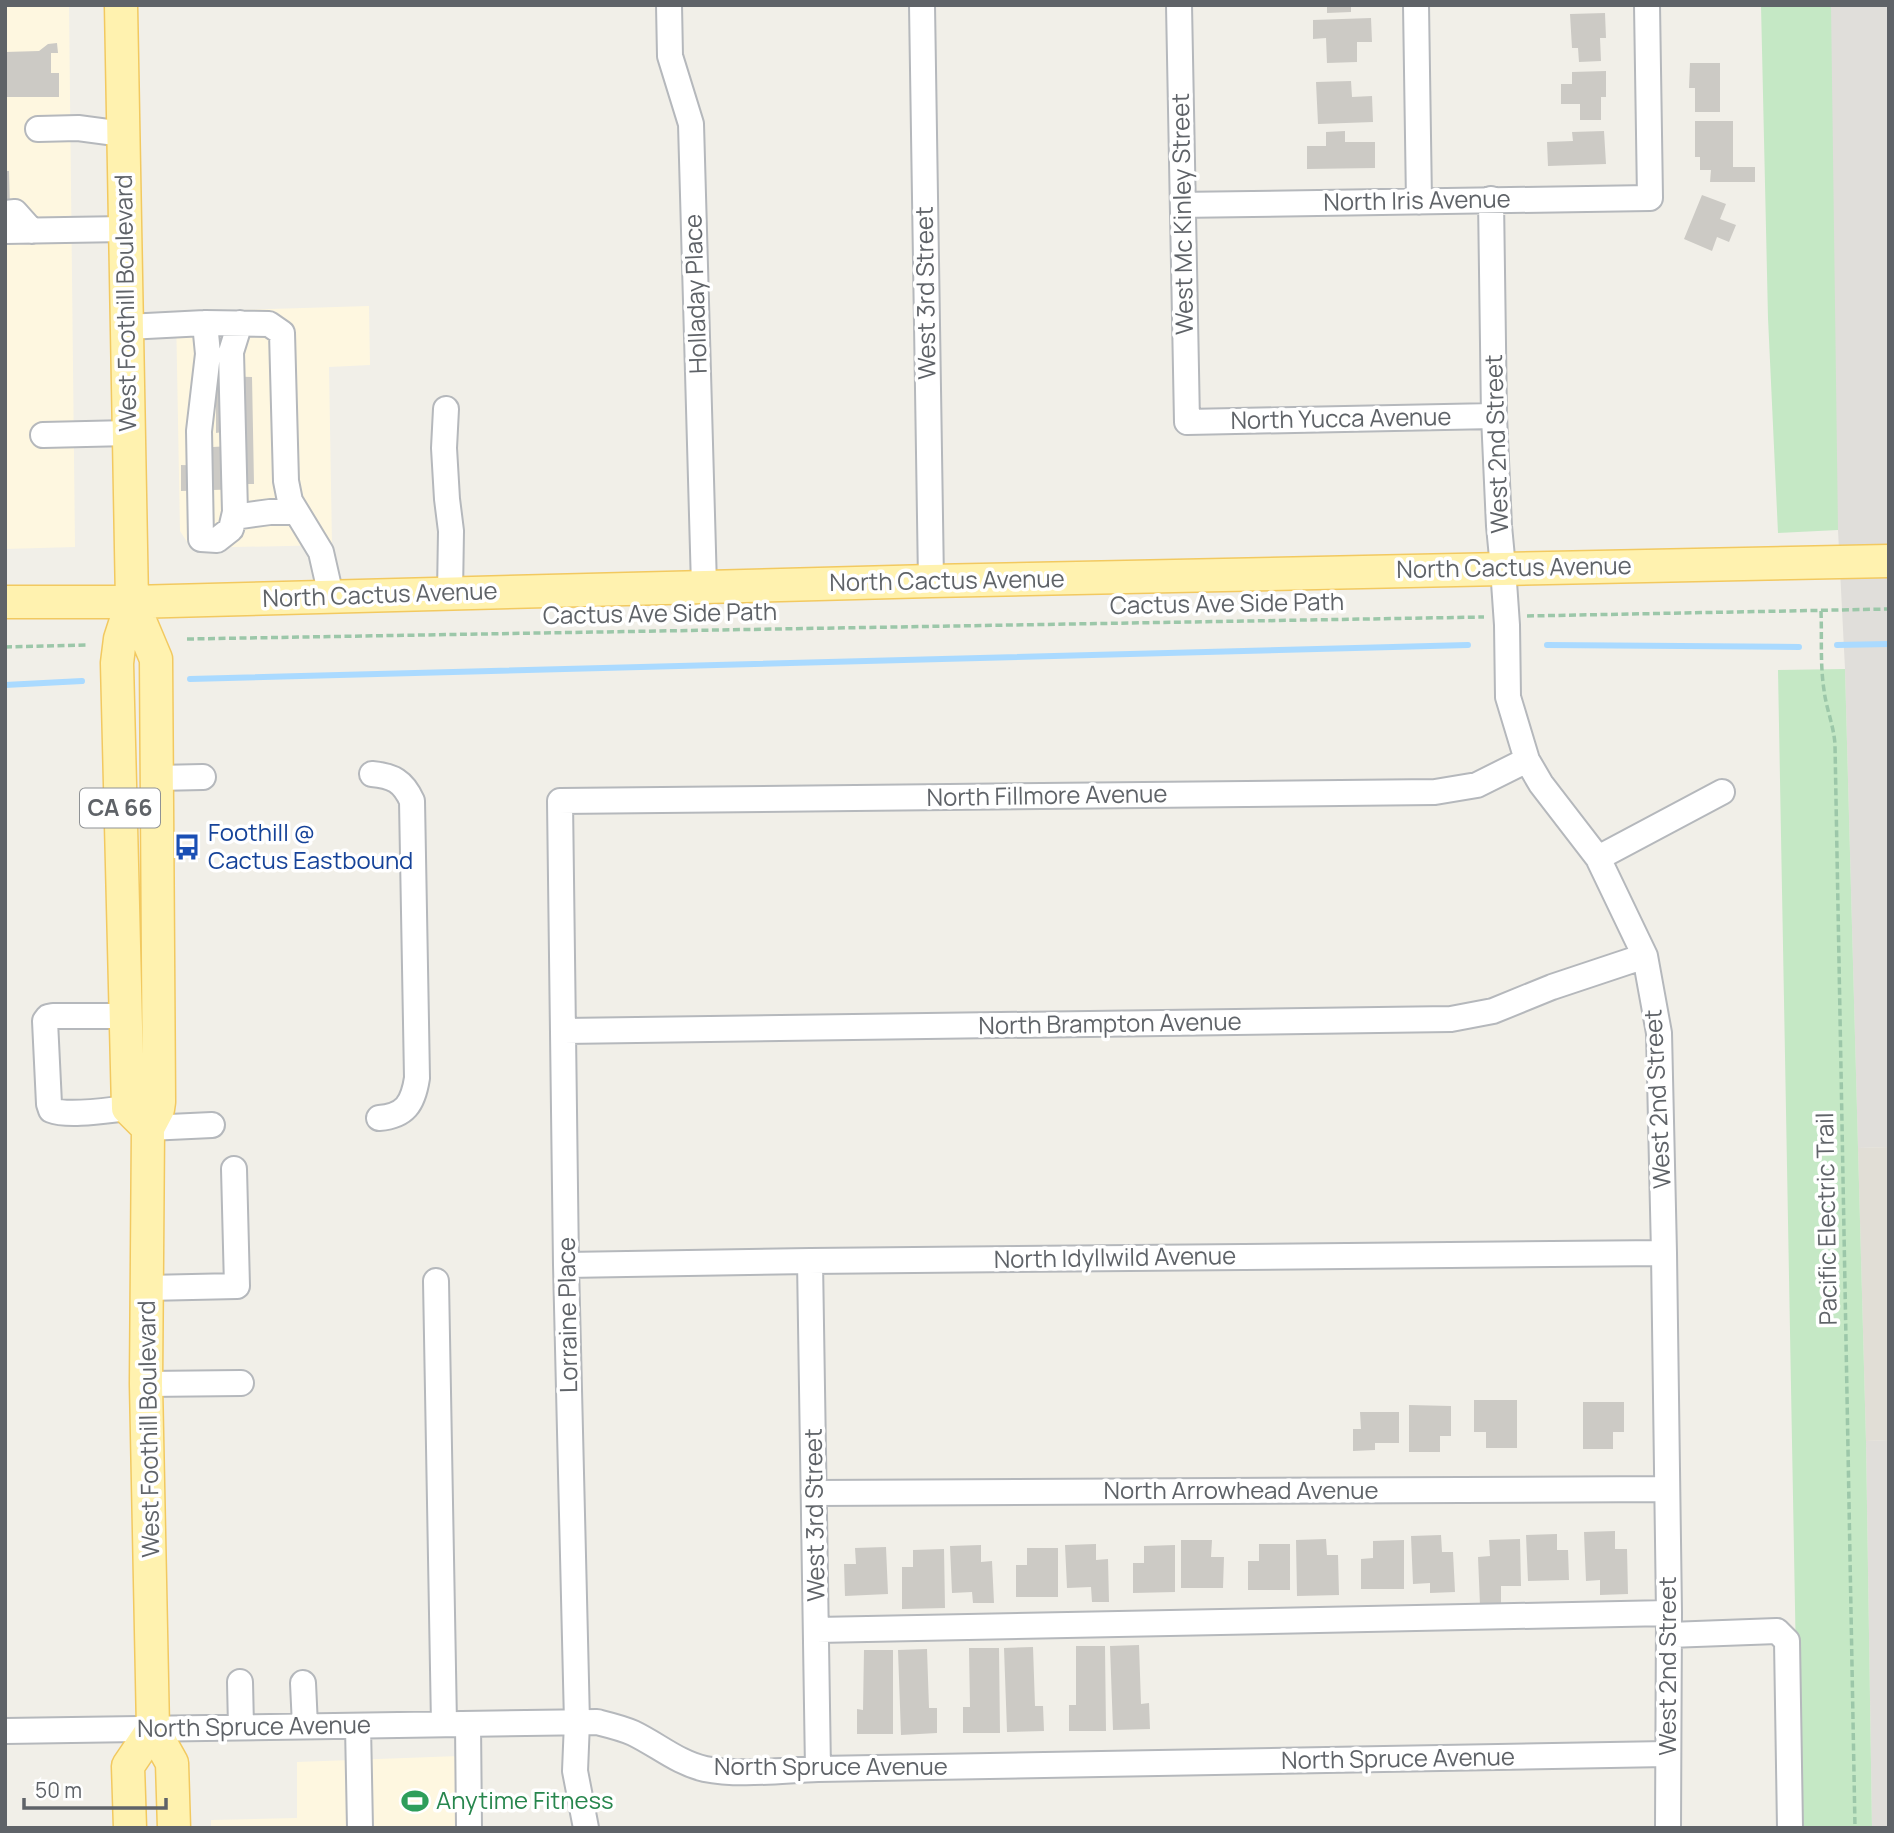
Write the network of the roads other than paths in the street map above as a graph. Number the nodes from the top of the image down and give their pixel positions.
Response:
1 (121, 5) edge
2 (669, 5) edge
3 (922, 5) edge
4 (1179, 5) edge
5 (1416, 5) edge
6 (1647, 5) edge
7 (38, 129) dead end
8 (123, 134) junction
9 (1491, 199) junction
10 (1419, 202) junction
11 (1183, 205) junction
12 (5, 213) edge
13 (125, 229) junction
14 (5, 231) edge
15 (32, 231) junction
16 (205, 323) junction
17 (240, 323) junction
18 (127, 327) junction
19 (446, 409) dead end
20 (1494, 416) junction
21 (1187, 422) joint
22 (129, 433) junction
23 (43, 435) dead end
24 (234, 517) junction
25 (299, 517) junction
26 (1889, 561) edge
27 (1503, 568) junction
28 (931, 581) junction
29 (704, 586) junction
30 (450, 593) junction
31 (331, 596) junction
32 (5, 602) edge
33 (132, 602) junction
34 (1527, 760) junction
35 (372, 774) dead end
36 (203, 777) dead end
37 (157, 778) junction
38 (1722, 792) dead end
39 (560, 801) joint
40 (1598, 858) junction
41 (1645, 956) junction
42 (125, 1016) junction
43 (564, 1031) junction
44 (138, 1118) junction
45 (379, 1118) dead end
46 (212, 1125) dead end
47 (234, 1169) dead end
48 (1664, 1253) junction
49 (810, 1261) junction
50 (566, 1265) junction
51 (436, 1281) dead end
52 (147, 1288) junction
53 (240, 1383) dead end
54 (146, 1384) junction
55 (1667, 1489) junction
56 (814, 1493) junction
57 (1669, 1624) junction
58 (817, 1630) junction
59 (240, 1682) dead end
60 (303, 1683) dead end
61 (577, 1722) junction
62 (444, 1724) junction
63 (468, 1724) junction
64 (305, 1726) junction
65 (358, 1726) junction
66 (240, 1727) junction
67 (153, 1729) junction
68 (5, 1731) edge
69 (1667, 1754) junction
70 (818, 1769) junction
71 (130, 1828) edge
72 (174, 1828) edge
73 (360, 1828) edge
74 (469, 1828) edge
75 (586, 1828) edge
76 (1668, 1828) edge
77 (1790, 1828) edge

1 - 8 main road, West Foothill Boulevard
2 - 29 street, Holladay Place
3 - 28 street, West 3rd Street
4 - 11 street, West Mc Kinley Street
5 - 10 street
6 - 9 street, North Iris Avenue
7 - 8 street
8 - 13 main road, West Foothill Boulevard
9 - 10 street, North Iris Avenue
9 - 20 street, West 2nd Street
10 - 11 street, North Iris Avenue
11 - 21 street, West Mc Kinley Street
12 - 15 street
13 - 15 street
13 - 18 main road, West Foothill Boulevard
14 - 15 street
16 - 17 street
16 - 18 street
16 - 24 street
17 - 24 street
17 - 25 street
18 - 22 main road, West Foothill Boulevard
19 - 30 street
20 - 21 street, North Yucca Avenue
20 - 27 street, West 2nd Street
22 - 23 street
22 - 33 main road, West Foothill Boulevard
24 - 25 street
25 - 31 street
26 - 27 main road, North Cactus Avenue
27 - 28 main road, North Cactus Avenue
27 - 34 street, West 2nd Street
28 - 29 main road, North Cactus Avenue
29 - 30 main road, North Cactus Avenue
30 - 31 main road, North Cactus Avenue
31 - 33 main road, North Cactus Avenue
32 - 33 main road, North Cactus Avenue
33 - 37 main road, West Foothill Boulevard / CA 66
33 - 42 main road, West Foothill Boulevard / CA 66
34 - 39 street, North Fillmore Avenue
34 - 40 street, West 2nd Street
35 - 45 street
36 - 37 street
37 - 44 main road, West Foothill Boulevard / CA 66
38 - 40 street
39 - 43 street, Lorraine Place
40 - 41 street, West 2nd Street
41 - 43 street, North Brampton Avenue
41 - 48 street, West 2nd Street
42 - 44 main road, West Foothill Boulevard / CA 66
42 - 44 street
43 - 50 street, Lorraine Place
44 - 46 street
44 - 52 main road, West Foothill Boulevard
47 - 52 street
48 - 49 street, North Idyllwild Avenue
48 - 55 street, West 2nd Street
49 - 50 street, North Idyllwild Avenue
49 - 56 street, West 3rd Street
50 - 61 street, Lorraine Place
51 - 62 street
52 - 54 main road, West Foothill Boulevard
53 - 54 street
54 - 67 main road, West Foothill Boulevard
55 - 56 street, North Arrowhead Avenue
55 - 57 street, West 2nd Street
56 - 58 street, West 3rd Street
57 - 58 street
57 - 69 street, West 2nd Street
57 - 77 street
58 - 70 street, West 3rd Street
59 - 66 street
60 - 64 street
61 - 63 street, North Spruce Avenue
61 - 70 street, North Spruce Avenue
61 - 75 street, Lorraine Place
62 - 63 street, North Spruce Avenue
62 - 65 street, North Spruce Avenue
63 - 74 street
64 - 65 street, North Spruce Avenue
64 - 66 street, North Spruce Avenue
65 - 73 street
66 - 67 street, North Spruce Avenue
67 - 68 street, North Spruce Avenue
67 - 71 main road
67 - 72 main road, West Foothill Boulevard
69 - 70 street, North Spruce Avenue
69 - 76 street, West 2nd Street

